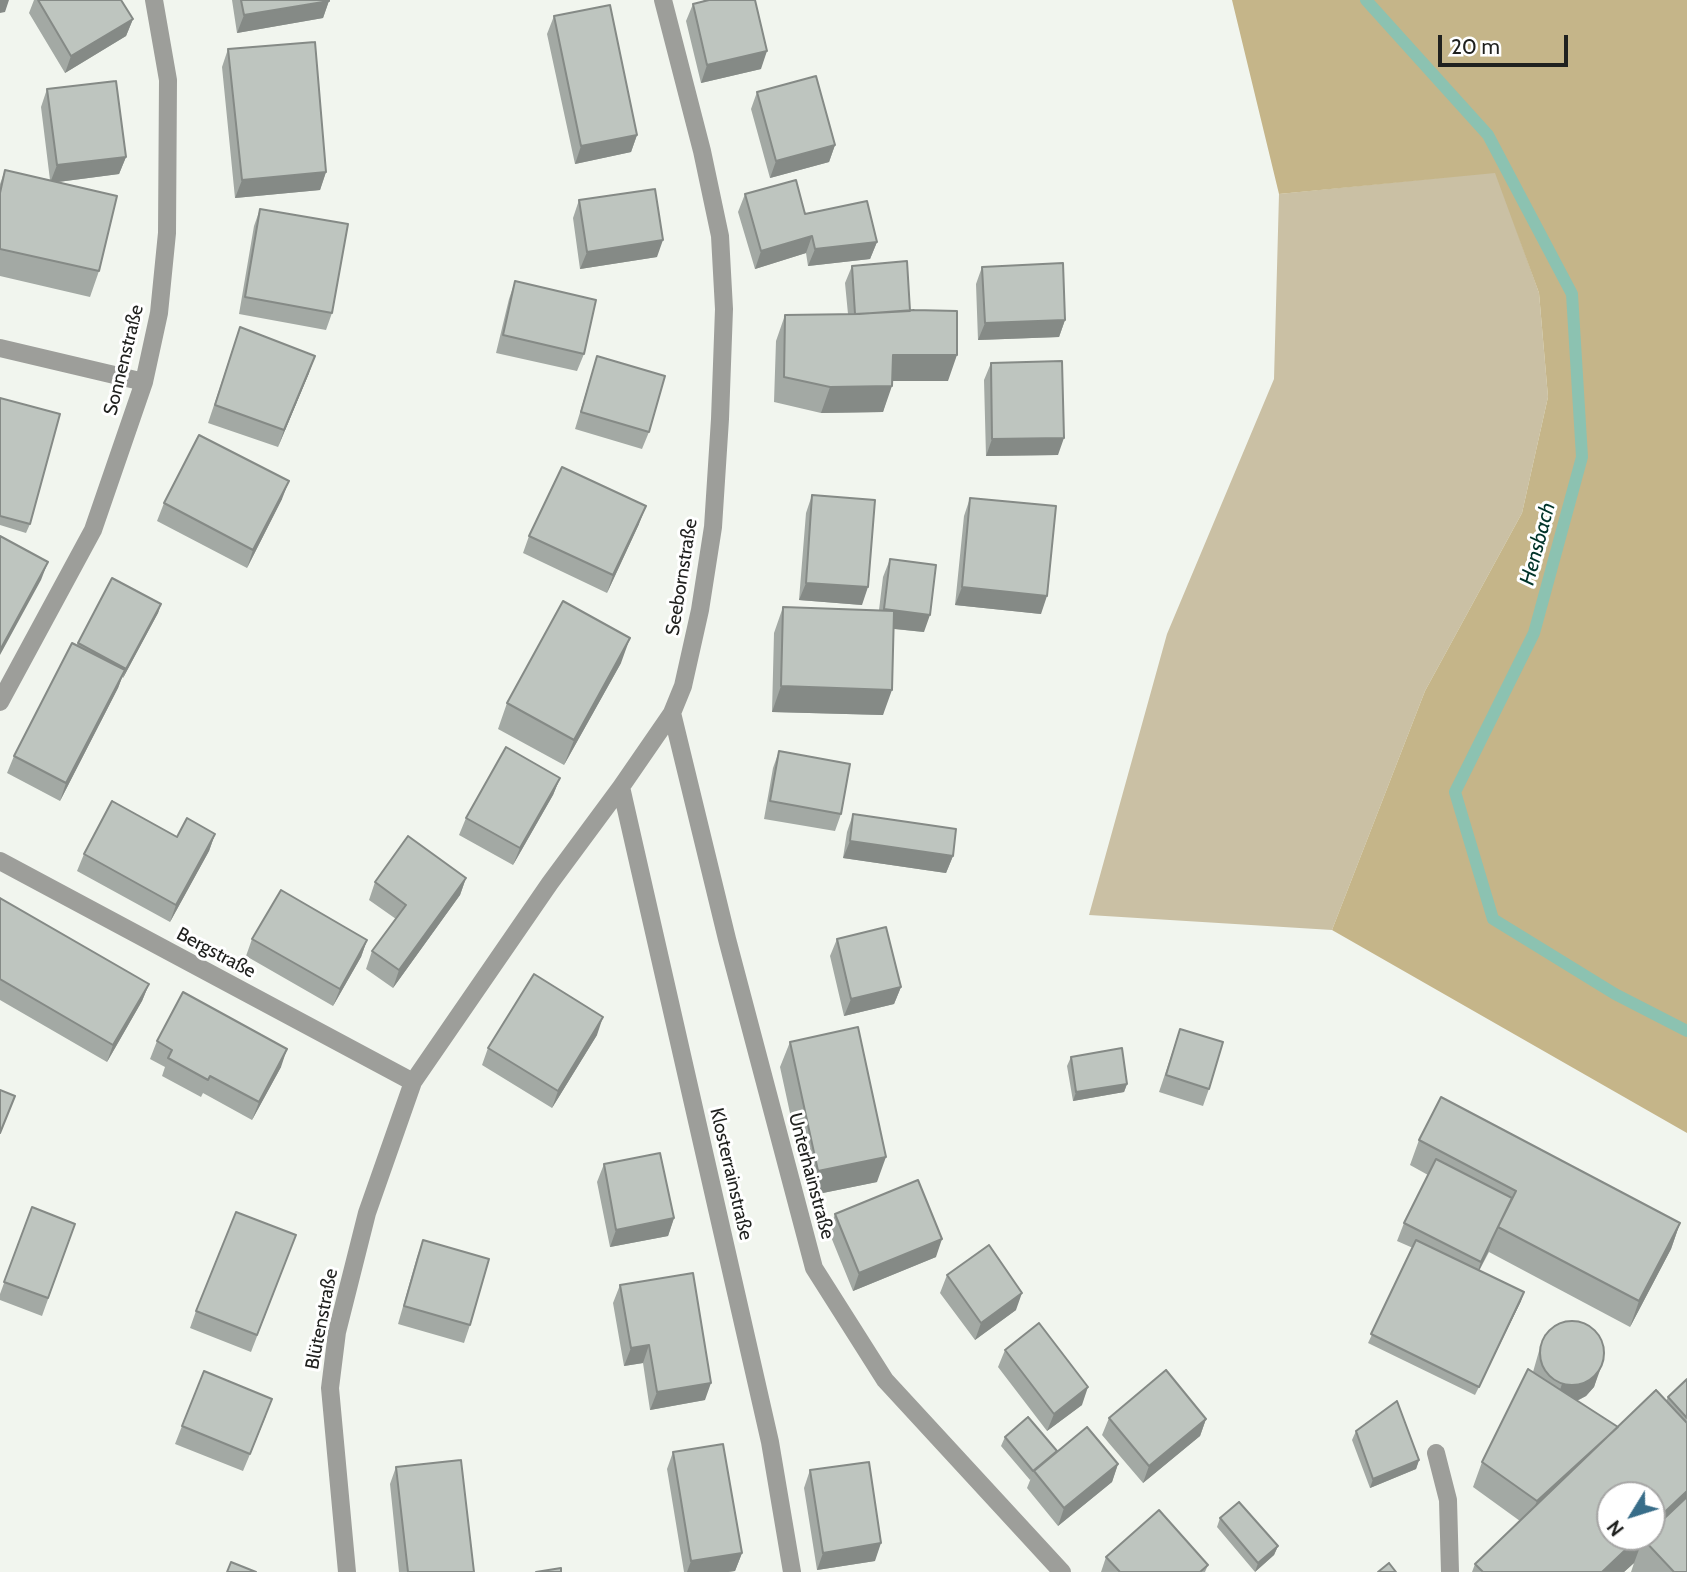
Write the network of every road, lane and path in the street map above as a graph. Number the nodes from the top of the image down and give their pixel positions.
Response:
1 (154, 0) edge
2 (663, 0) edge
3 (0, 348) edge
4 (144, 382) junction
5 (0, 702) edge
6 (672, 713) junction
7 (621, 787) junction
8 (0, 861) edge
9 (413, 1082) junction
10 (1436, 1453) dead end
11 (347, 1572) edge
12 (792, 1572) edge
13 (1062, 1572) edge
14 (1450, 1572) edge

1 - 4 street, Sonnenstraße
2 - 6 street, Seebornstraße
3 - 4 street
4 - 5 street, Sonnenstraße
6 - 7 street, Seebornstraße
6 - 13 street, Unterhainstraße
7 - 9 street, Seebornstraße
7 - 12 street, Klosterrainstraße
8 - 9 street, Bergstraße
9 - 11 street, Blütenstraße
10 - 14 street

